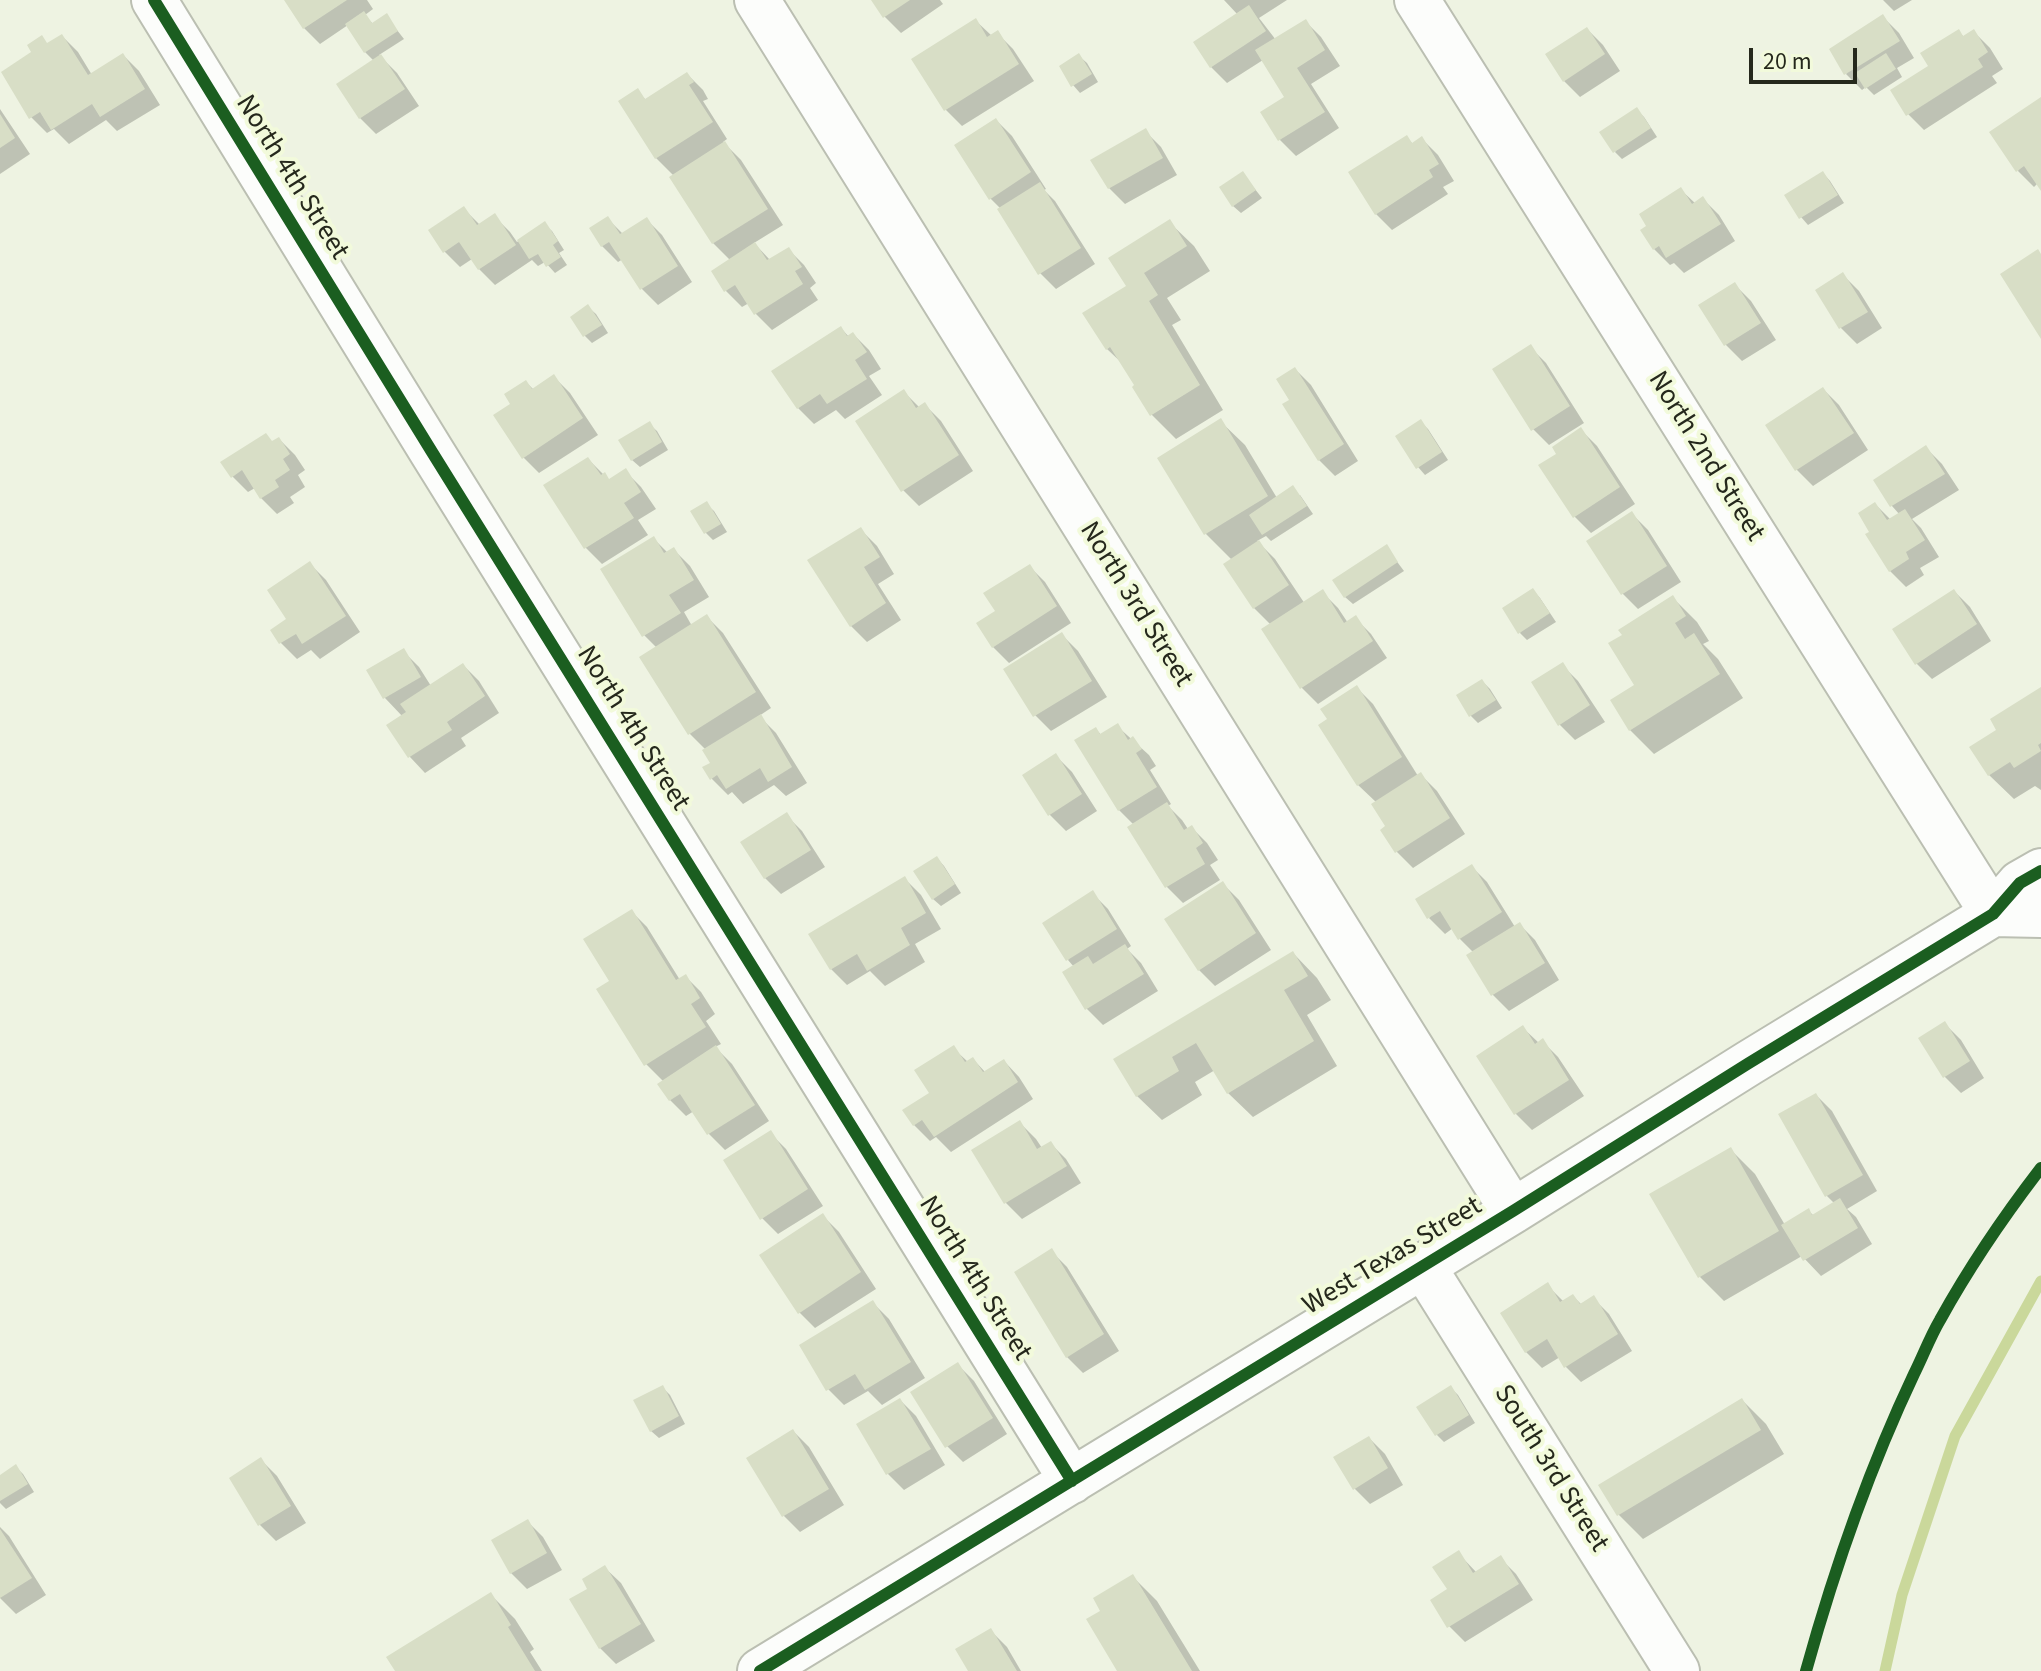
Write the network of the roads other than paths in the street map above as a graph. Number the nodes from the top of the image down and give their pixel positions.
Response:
1 (154, 0) edge
2 (757, 0) edge
3 (1417, 0) edge
4 (2041, 871) edge
5 (1993, 914) junction
6 (2041, 915) edge
7 (1513, 1211) junction
8 (1423, 1266) junction
9 (1072, 1481) junction
10 (760, 1671) edge
11 (1677, 1671) edge

1 - 9 street, North 4th Street
2 - 7 street, North 3rd Street
3 - 5 street, North 2nd Street
4 - 5 street, West Texas Street
5 - 6 street
5 - 7 street, West Texas Street
7 - 8 street, West Texas Street
8 - 9 street, West Texas Street
8 - 11 street, South 3rd Street
9 - 10 street, West Texas Street

